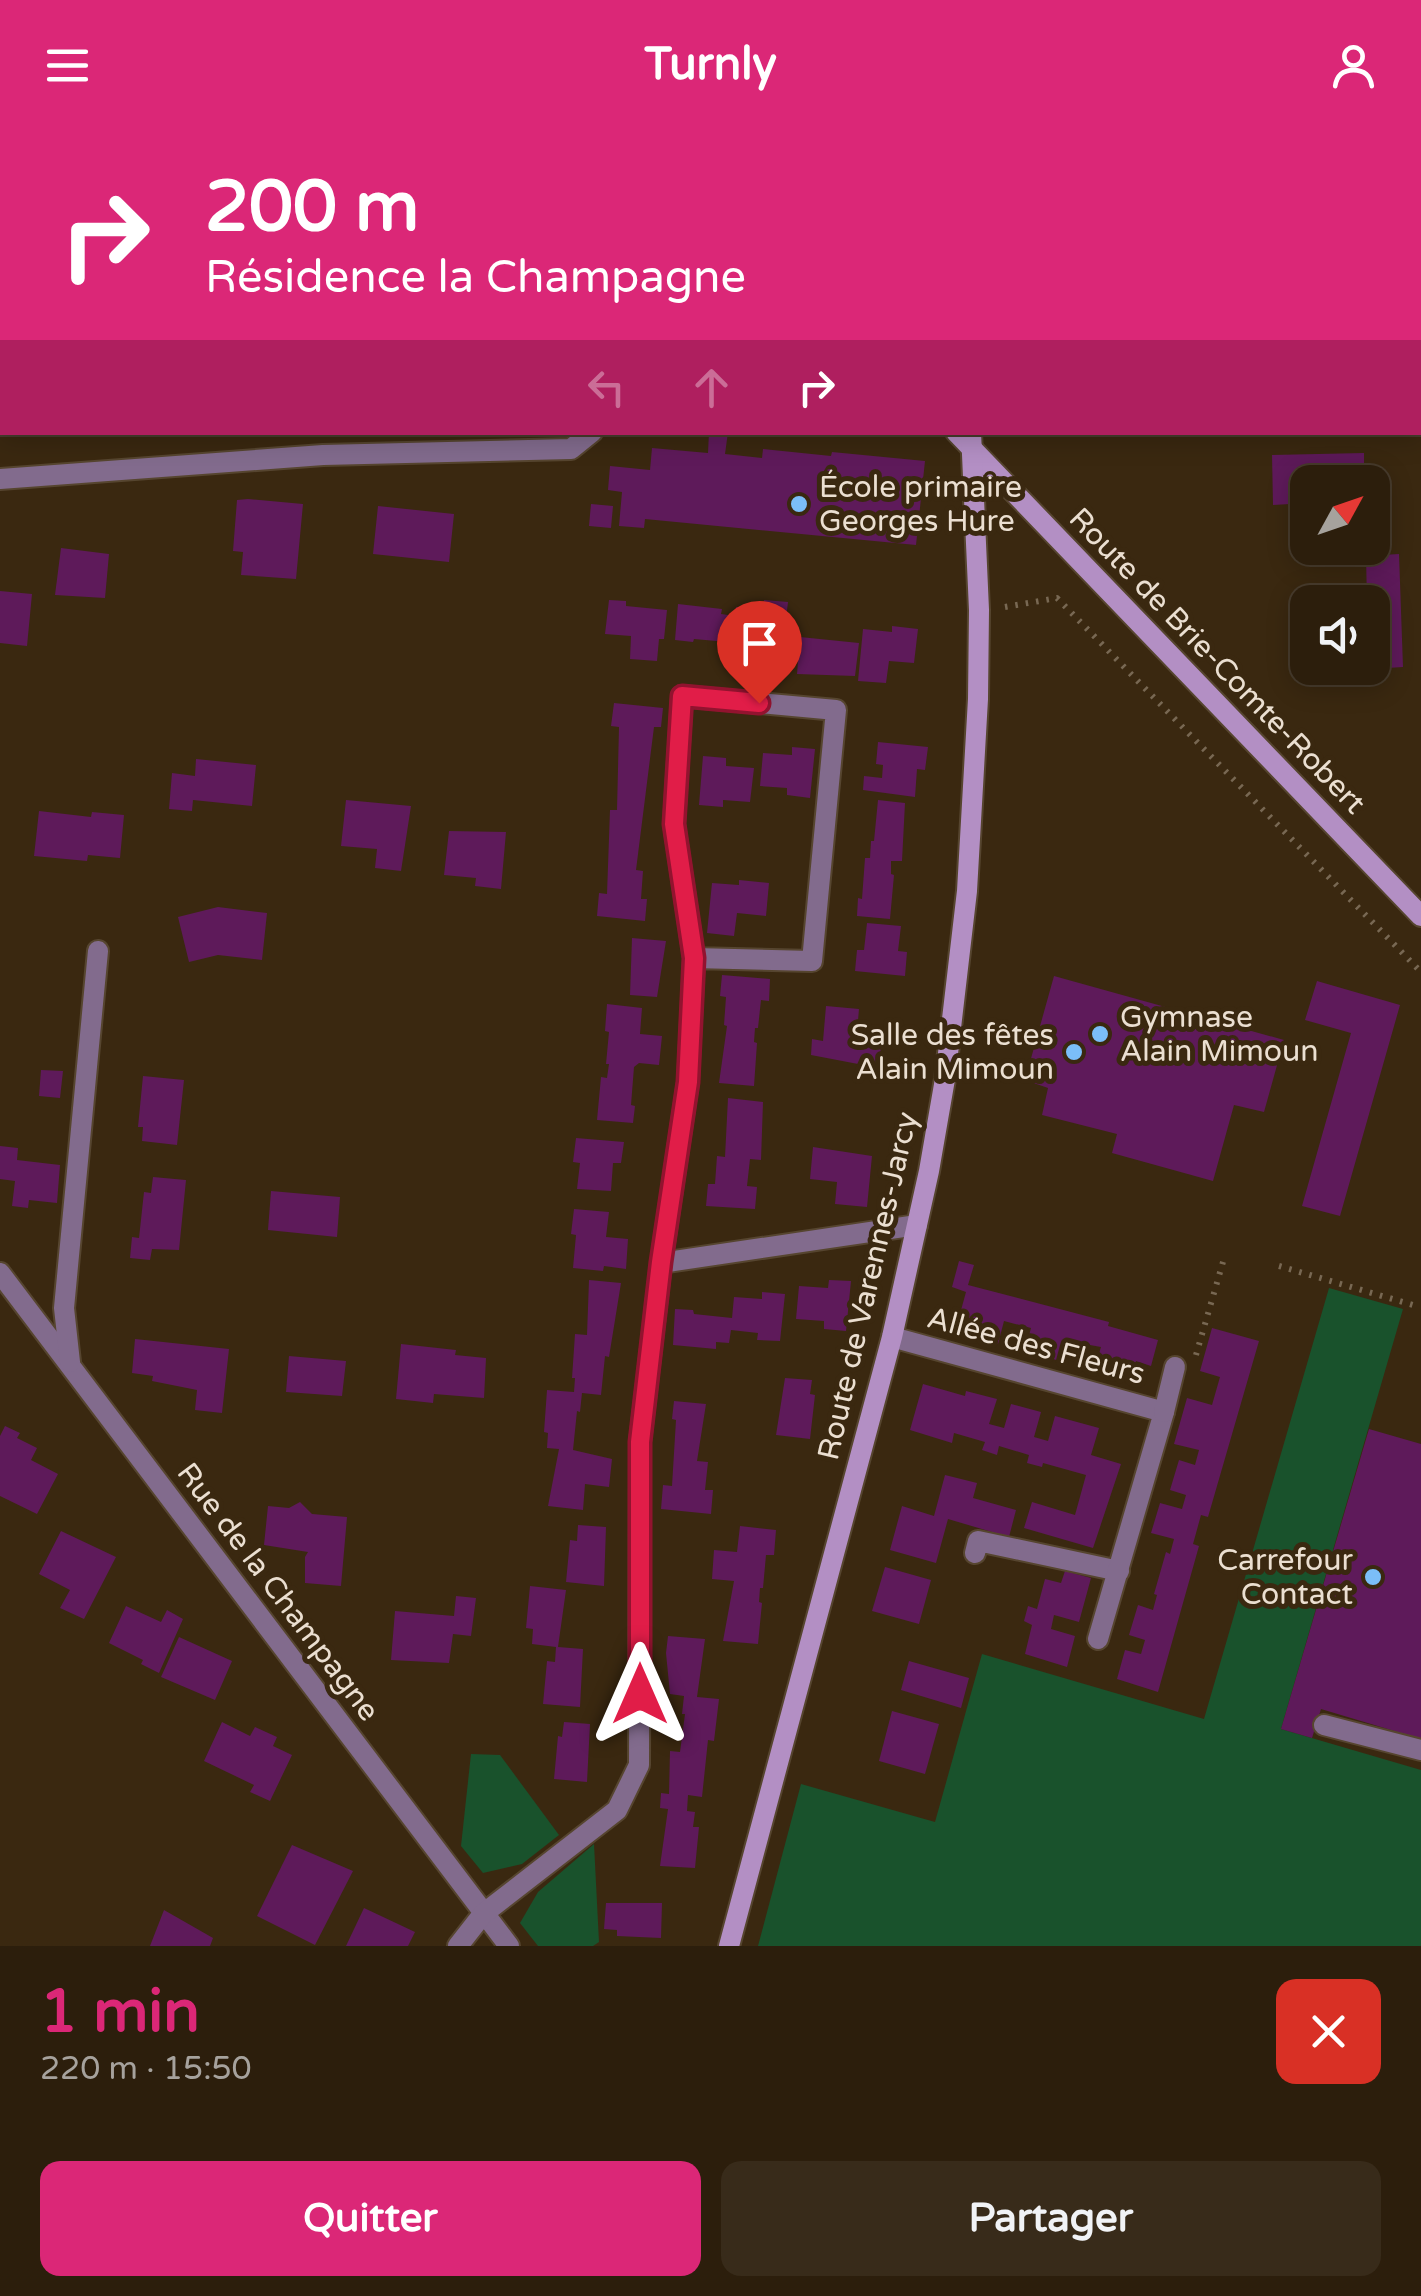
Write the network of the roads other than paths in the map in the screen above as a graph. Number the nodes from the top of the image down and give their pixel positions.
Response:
1 (588, 435) edge
2 (966, 437) edge
3 (0, 479) edge
4 (1421, 916) edge
5 (98, 950) dead end
6 (694, 958) junction
7 (918, 1225) junction
8 (661, 1262) junction
9 (0, 1272) edge
10 (892, 1337) junction
11 (71, 1366) junction
12 (1176, 1366) road end
13 (1164, 1412) junction
14 (974, 1554) dead end
15 (1119, 1571) junction
16 (1098, 1639) dead end
17 (1324, 1724) dead end
18 (1421, 1750) edge
19 (483, 1914) junction
20 (458, 1946) edge
21 (510, 1946) edge
22 (729, 1946) edge

1 - 3 street
2 - 4 street, Route de Brie-Comte-Robert
2 - 7 street, Route de Varennes-Jarcy
5 - 11 street
6 - 6 street
6 - 8 street
7 - 8 street
7 - 10 street, Route de Varennes-Jarcy
8 - 19 street
9 - 11 street, Rue de la Champagne
10 - 13 street, Allée des Fleurs
10 - 22 street, Route de Varennes-Jarcy
11 - 19 street, Rue de la Champagne
12 - 13 street, Allée des Fleurs
13 - 15 street, Allée des Fleurs
14 - 15 street
15 - 16 street, Allée des Fleurs
17 - 18 street
19 - 20 street
19 - 21 street, Rue de la Champagne

